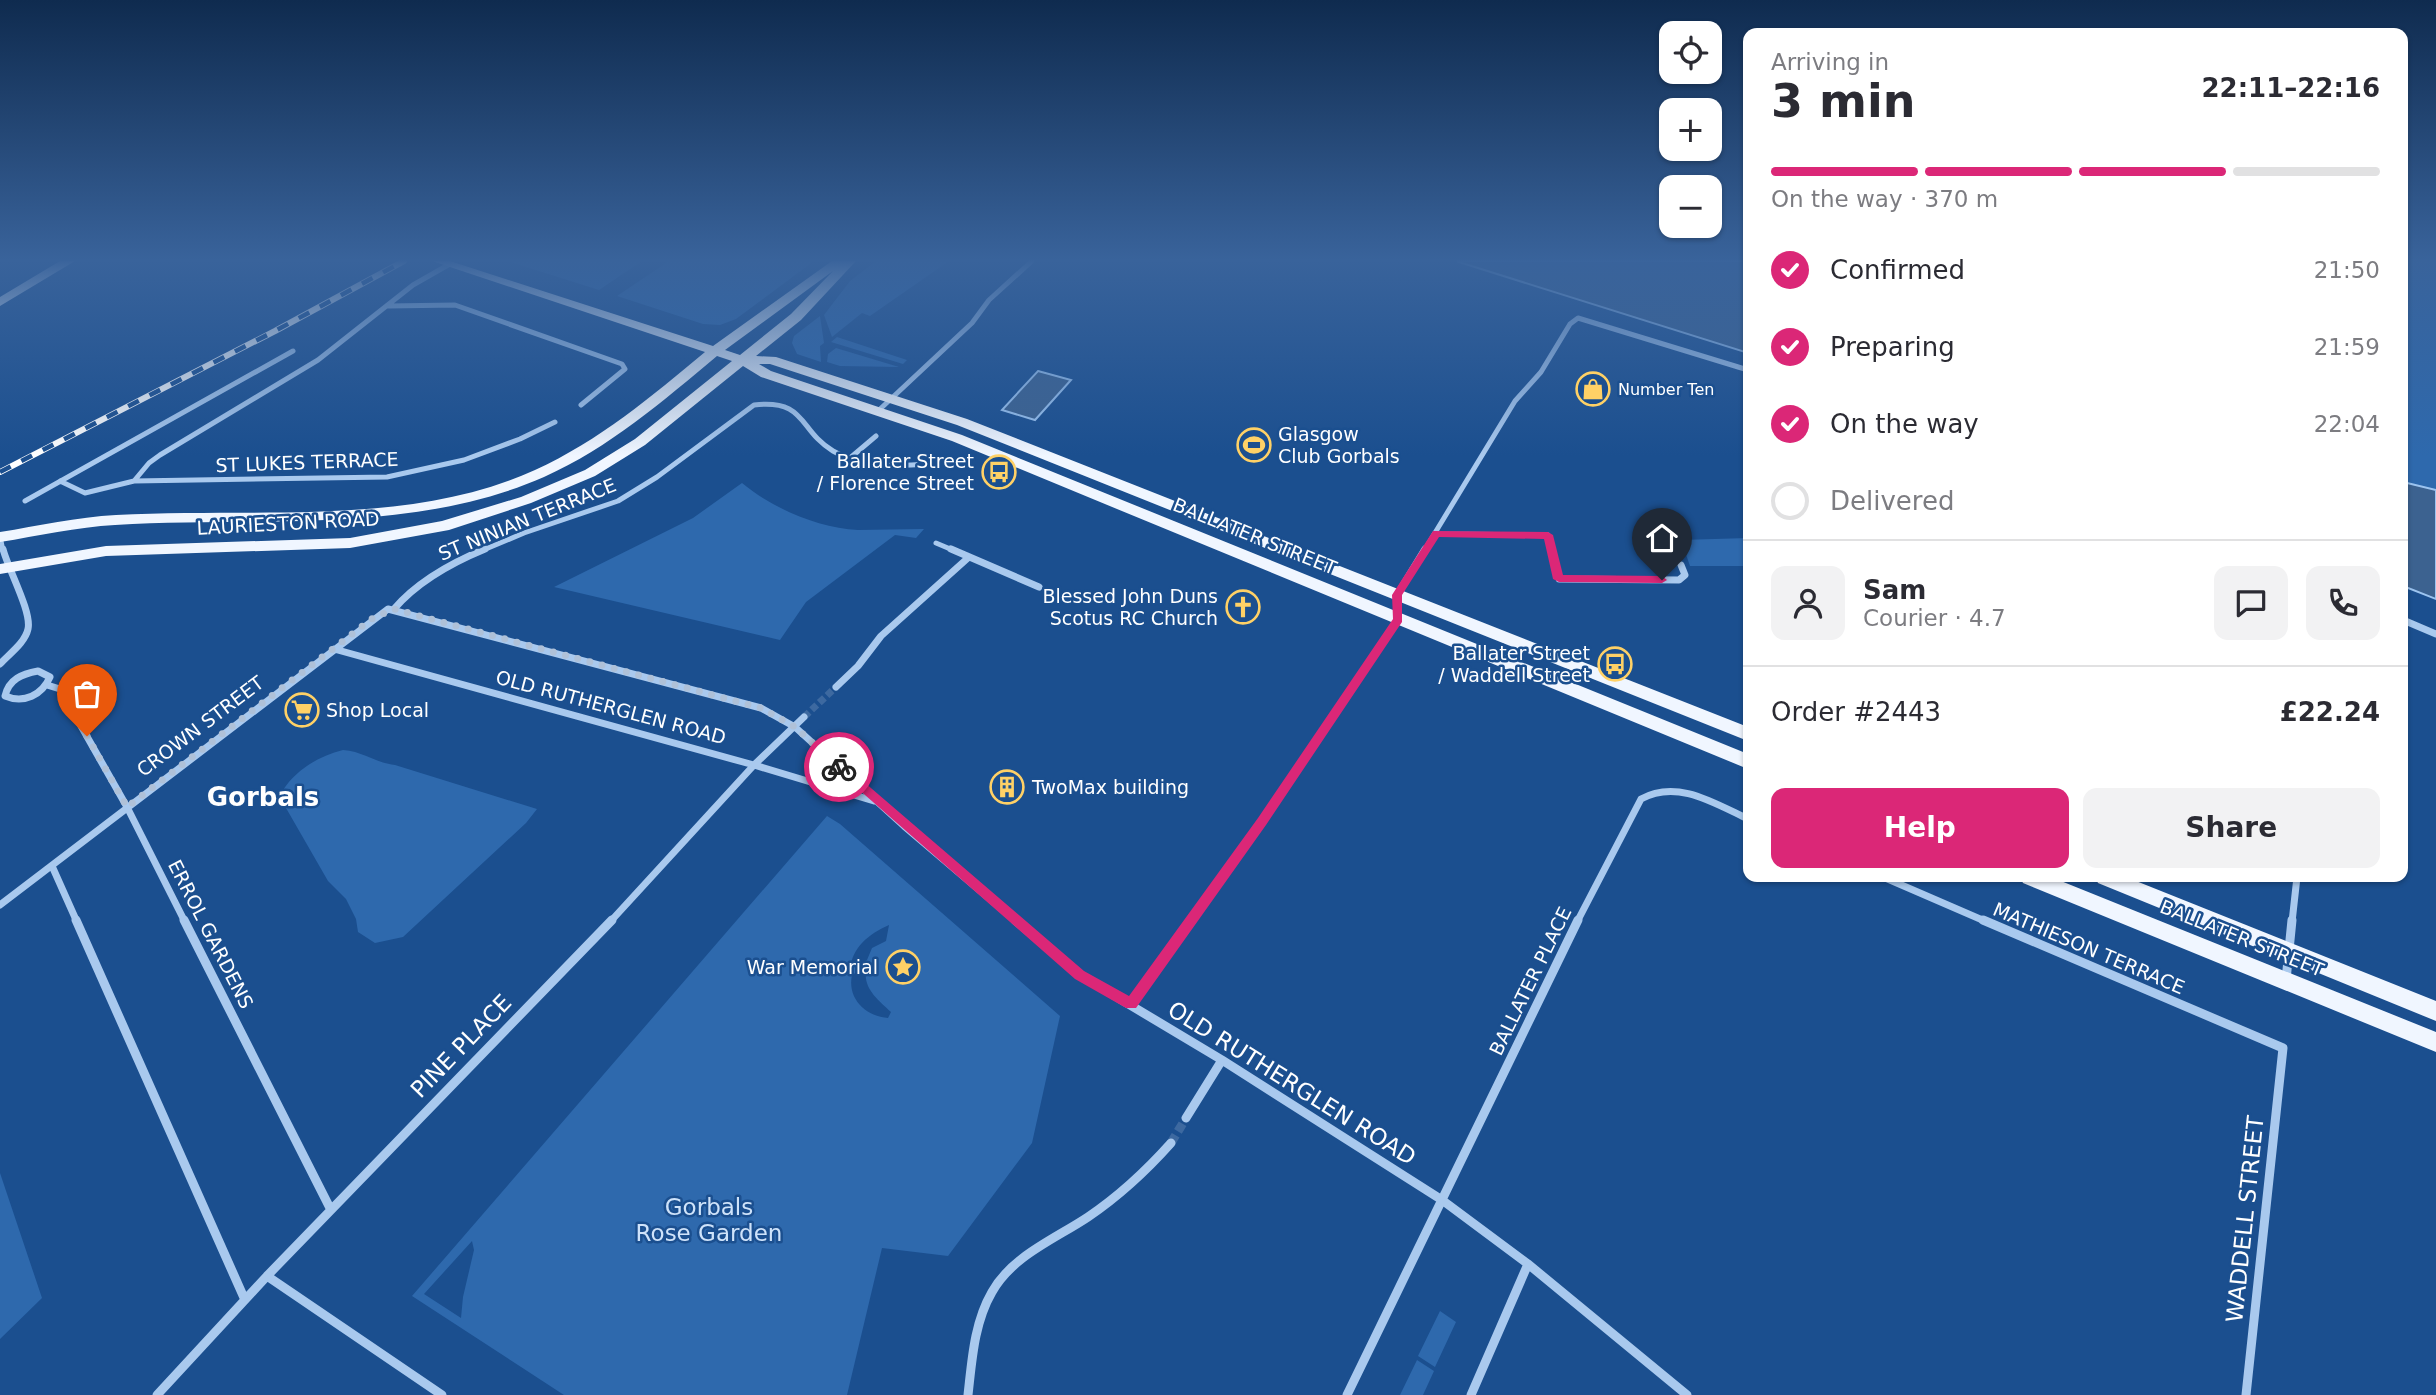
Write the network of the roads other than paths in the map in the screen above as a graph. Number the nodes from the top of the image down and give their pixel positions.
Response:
1 (361, 326) edge
2 (516, 326) edge
3 (635, 326) edge
4 (750, 326) edge
5 (785, 326) edge
6 (969, 326) edge
7 (1569, 326) edge
8 (1604, 326) edge
9 (293, 351) dead end
10 (714, 352) junction
11 (742, 360) junction
12 (1743, 368) edge
13 (892, 398) junction
14 (581, 405) dead end
15 (878, 411) junction
16 (555, 422) dead end
17 (877, 436) dead end
18 (850, 458) junction
19 (929, 464) dead end
20 (60, 481) junction
21 (134, 481) junction
22 (25, 501) dead end
23 (1437, 534) junction
24 (0, 537) edge
25 (936, 543) dead end
26 (969, 557) junction
27 (1681, 565) dead end
28 (4, 568) edge
29 (1040, 587) dead end
30 (1397, 595) junction
31 (394, 609) junction
32 (1398, 619) junction
33 (2408, 622) edge
34 (2436, 634) edge
35 (334, 649) junction
36 (0, 664) edge
37 (47, 685) junction
38 (836, 687) tunnel mouth
39 (2, 697) edge
40 (804, 717) tunnel mouth
41 (795, 727) junction
42 (1743, 732) edge
43 (1743, 760) edge
44 (754, 765) junction
45 (878, 803) junction
46 (127, 807) junction
47 (1743, 817) edge
48 (52, 866) junction
49 (1895, 882) edge
50 (2042, 882) edge
51 (2117, 882) edge
52 (2296, 882) edge
53 (0, 905) edge
54 (2289, 951) junction
55 (2286, 980) junction
56 (1131, 1004) junction
57 (2436, 1011) edge
58 (2436, 1042) edge
59 (2283, 1048) joint
60 (1222, 1060) junction
61 (1186, 1118) tunnel mouth
62 (1171, 1143) tunnel mouth
63 (1442, 1200) junction
64 (331, 1210) junction
65 (1528, 1264) junction
66 (267, 1276) junction
67 (246, 1300) junction
68 (157, 1395) edge
69 (442, 1395) edge
70 (968, 1395) edge
71 (1347, 1395) edge
72 (1471, 1395) edge
73 (1688, 1395) edge
74 (2246, 1395) edge

1 - 21 street
2 - 14 street
3 - 10 main road, BALLATER STREET
4 - 10 main road
5 - 11 main road
6 - 13 street
7 - 23 street
8 - 12 street
9 - 20 street
10 - 11 main road, BALLATER STREET
10 - 24 main road, LAURIESTON ROAD
11 - 13 main road, BALLATER STREET
11 - 15 main road, BALLATER STREET
11 - 28 main road, LAURIESTON ROAD
13 - 15 street
13 - 30 main road, BALLATER STREET
15 - 32 main road, BALLATER STREET
16 - 21 street, ST LUKES TERRACE
17 - 18 street
18 - 19 street, ST NINIAN TERRACE
18 - 31 street, ST NINIAN TERRACE
20 - 21 street, ST LUKES TERRACE
20 - 22 street
23 - 27 street
23 - 30 street
24 - 28 street
25 - 26 street
26 - 29 street
26 - 38 street
28 - 36 street
30 - 32 street
30 - 42 main road, BALLATER STREET
31 - 35 street, CROWN STREET
31 - 41 street, OLD RUTHERGLEN ROAD
32 - 43 main road, BALLATER STREET
32 - 56 street
33 - 34 street
35 - 44 street, OLD RUTHERGLEN ROAD
35 - 46 street, CROWN STREET
37 - 39 street, ERROL GARDENS
37 - 39 street, ERROL GARDENS
37 - 46 street, ERROL GARDENS
40 - 41 street, PINE PLACE
41 - 44 street, PINE PLACE
41 - 45 street, OLD RUTHERGLEN ROAD
44 - 45 street, OLD RUTHERGLEN ROAD
44 - 64 street, PINE PLACE
45 - 56 street, OLD RUTHERGLEN ROAD
46 - 48 street, CROWN STREET
46 - 64 street, ERROL GARDENS
47 - 63 street, BALLATER PLACE
48 - 53 street, CROWN STREET
48 - 67 street
49 - 59 street, MATHIESON TERRACE
50 - 55 main road, BALLATER STREET
51 - 54 main road, BALLATER STREET
52 - 54 street
54 - 55 street
54 - 57 main road, BALLATER STREET
55 - 58 main road, BALLATER STREET
56 - 60 street, OLD RUTHERGLEN ROAD
59 - 74 street, WADDELL STREET
60 - 61 street
60 - 63 street, OLD RUTHERGLEN ROAD
62 - 70 street
63 - 65 street, OLD RUTHERGLEN ROAD
63 - 71 street, BALLATER PLACE
64 - 66 street, PINE PLACE
65 - 72 street
65 - 73 street, OLD RUTHERGLEN ROAD
66 - 67 street, PINE PLACE
66 - 69 street
67 - 68 street, PINE PLACE

